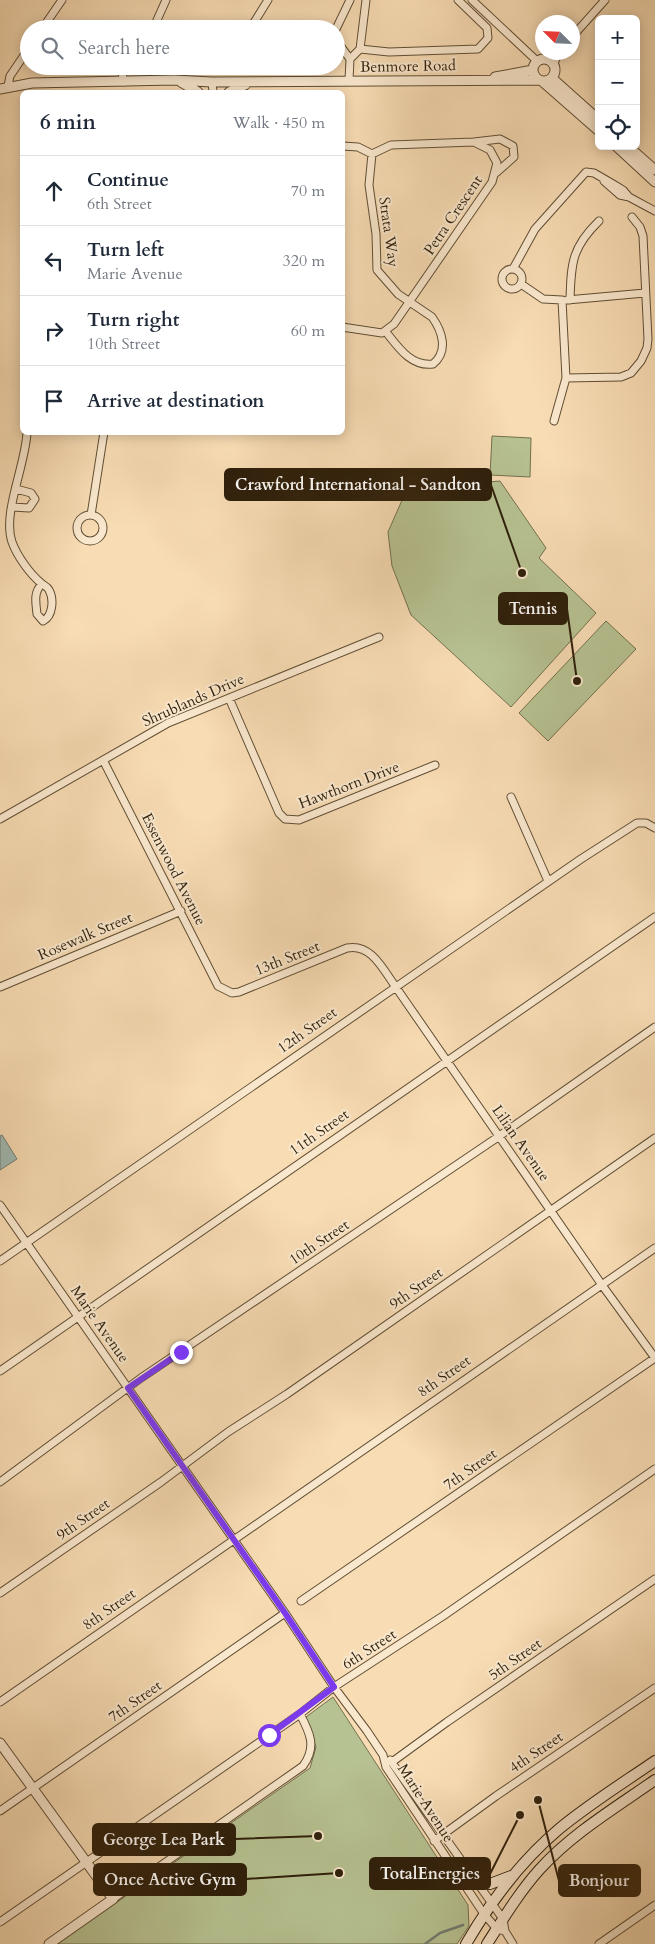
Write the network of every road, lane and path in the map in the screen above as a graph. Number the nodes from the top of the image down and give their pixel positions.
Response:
1 (62, 0) edge
2 (166, 0) edge
3 (268, 0) edge
4 (350, 0) edge
5 (366, 0) edge
6 (458, 0) edge
7 (472, 0) edge
8 (605, 0) edge
9 (48, 20) edge
10 (157, 20) edge
11 (256, 20) edge
12 (340, 20) edge
13 (580, 28) edge
14 (360, 49) junction
15 (345, 52) edge
16 (350, 59) junction
17 (548, 60) edge
18 (20, 61) edge
19 (542, 64) junction
20 (123, 75) edge
21 (488, 78) junction
22 (552, 78) junction
23 (174, 80) junction
24 (349, 80) junction
25 (540, 80) junction
26 (123, 82) junction
27 (212, 82) junction
28 (255, 82) junction
29 (4, 87) edge
30 (196, 90) edge
31 (213, 90) edge
32 (233, 90) edge
33 (595, 116) edge
34 (595, 128) edge
35 (474, 142) junction
36 (345, 146) edge
37 (620, 150) edge
38 (632, 150) edge
39 (372, 154) junction
40 (655, 170) edge
41 (496, 173) junction
42 (655, 182) edge
43 (655, 211) edge
44 (632, 217) dead end
45 (598, 221) dead end
46 (513, 269) junction
47 (521, 284) junction
48 (645, 293) junction
49 (566, 300) junction
50 (409, 302) junction
51 (345, 328) edge
52 (386, 332) junction
53 (566, 378) junction
54 (554, 421) dead end
55 (27, 435) edge
56 (104, 435) edge
57 (16, 489) junction
58 (12, 507) junction
59 (91, 515) dead end
60 (42, 584) junction
61 (379, 637) dead end
62 (229, 698) junction
63 (103, 760) junction
64 (435, 765) dead end
65 (511, 797) dead end
66 (0, 819) edge
67 (655, 828) edge
68 (548, 881) junction
69 (181, 911) junction
70 (655, 917) edge
71 (362, 948) joint
72 (395, 986) junction
73 (0, 987) edge
74 (222, 990) joint
75 (655, 1027) edge
76 (446, 1061) junction
77 (498, 1137) junction
78 (655, 1138) edge
79 (0, 1205) edge
80 (552, 1210) junction
81 (26, 1242) junction
82 (655, 1248) edge
83 (0, 1261) edge
84 (602, 1285) junction
85 (78, 1316) junction
86 (655, 1358) edge
87 (0, 1371) edge
88 (128, 1388) junction
89 (182, 1466) junction
90 (655, 1469) edge
91 (0, 1482) edge
92 (234, 1540) junction
93 (655, 1579) edge
94 (0, 1593) edge
95 (301, 1601) dead end
96 (285, 1613) junction
97 (334, 1687) junction
98 (655, 1688) edge
99 (0, 1702) edge
100 (300, 1714) junction
101 (0, 1742) edge
102 (383, 1755) junction
103 (655, 1761) edge
104 (392, 1762) junction
105 (655, 1780) edge
106 (32, 1788) junction
107 (0, 1811) edge
108 (442, 1835) junction
109 (434, 1841) junction
110 (86, 1862) junction
111 (514, 1874) junction
112 (475, 1881) junction
113 (114, 1898) junction
114 (491, 1904) junction
115 (655, 1905) edge
116 (484, 1914) junction
117 (503, 1919) junction
118 (0, 1922) edge
119 (501, 1930) junction
120 (49, 1944) edge
121 (466, 1944) edge
122 (487, 1944) edge
123 (513, 1944) edge
124 (599, 1944) edge

1 - 9 street
2 - 10 street
3 - 11 street
4 - 12 street
5 - 14 street
6 - 14 street
7 - 19 street
8 - 13 street
14 - 16 street
15 - 16 street
16 - 24 street
17 - 19 street
18 - 29 street
19 - 21 street, Benmore Road
19 - 22 street
19 - 25 street
20 - 26 street
21 - 24 street, Benmore Road
21 - 25 street, Benmore Road
22 - 25 street, Benmore Road
22 - 33 street
23 - 26 street, Benmore Road
23 - 27 street, Benmore Road
23 - 30 street
24 - 28 street, Benmore Road
25 - 34 street
26 - 29 street, Benmore Road
27 - 28 street, Benmore Road
27 - 31 street
28 - 32 street
35 - 39 street
35 - 41 street, Petra Crescent
35 - 41 street
36 - 39 street
37 - 42 street
38 - 40 street
39 - 50 street, Strata Way
41 - 50 street, Petra Crescent
43 - 46 street
44 - 48 street
45 - 49 street
46 - 47 street
46 - 47 street
47 - 49 street
48 - 49 street
48 - 53 street
49 - 53 street
50 - 52 street, Petra Crescent
50 - 52 street, Strata Way
51 - 52 street
53 - 54 street
55 - 57 street
56 - 59 street
57 - 58 street
57 - 58 street
58 - 60 street
60 - 60 street
61 - 62 street, Shrublands Drive
62 - 63 street, Shrublands Drive
62 - 64 street, Hawthorn Drive
63 - 66 street, Shrublands Drive
63 - 69 street, Essenwood Avenue
65 - 68 street
67 - 68 street, 12th Street
68 - 72 street, 12th Street
69 - 73 street, Rosewalk Street
69 - 74 street, Essenwood Avenue
70 - 76 street, 11th Street
71 - 72 street, Lilian Avenue
71 - 74 street, 13th Street
72 - 76 street, Lilian Avenue
72 - 81 street, 12th Street
75 - 77 street, 10th Street
76 - 77 street, Lilian Avenue
76 - 85 street, 11th Street
77 - 80 street, Lilian Avenue
77 - 88 street, 10th Street
78 - 80 street, 9th Street
79 - 81 street, Marie Avenue
80 - 84 street, Lilian Avenue
80 - 89 street, 9th Street
81 - 83 street, 12th Street
81 - 85 street, Marie Avenue
82 - 84 street, 8th Street
84 - 86 street, Lilian Avenue
84 - 92 street, 8th Street
85 - 87 street, 11th Street
85 - 88 street, Marie Avenue
86 - 95 street, 7th Street
88 - 89 street, Marie Avenue
88 - 91 street, 10th Street
89 - 92 street, Marie Avenue
89 - 94 street, 9th Street
90 - 97 street, 6th Street
92 - 96 street, Marie Avenue
92 - 99 street, 8th Street
93 - 104 street, 5th Street
96 - 97 street, Marie Avenue
96 - 106 street, 7th Street
97 - 100 street, 6th Street
97 - 102 street, Marie Avenue
98 - 108 street, 4th Street
100 - 110 street, 6th Street
100 - 113 street
101 - 106 street
102 - 104 street, Marie Avenue
102 - 109 street, Marie Avenue
103 - 111 main road
104 - 108 street, Marie Avenue
105 - 117 main road
106 - 107 street, 7th Street
106 - 110 street
108 - 109 street, 4th Street
108 - 112 street, Marie Avenue
109 - 116 street, Marie Avenue
110 - 113 street
110 - 118 street, 6th Street
111 - 112 main road
111 - 114 main road
112 - 114 street, Marie Avenue
113 - 120 street
114 - 116 main road
114 - 117 street, Marie Avenue
115 - 124 street
116 - 119 street, Marie Avenue
116 - 121 main road
117 - 119 main road
119 - 122 main road
119 - 123 street

